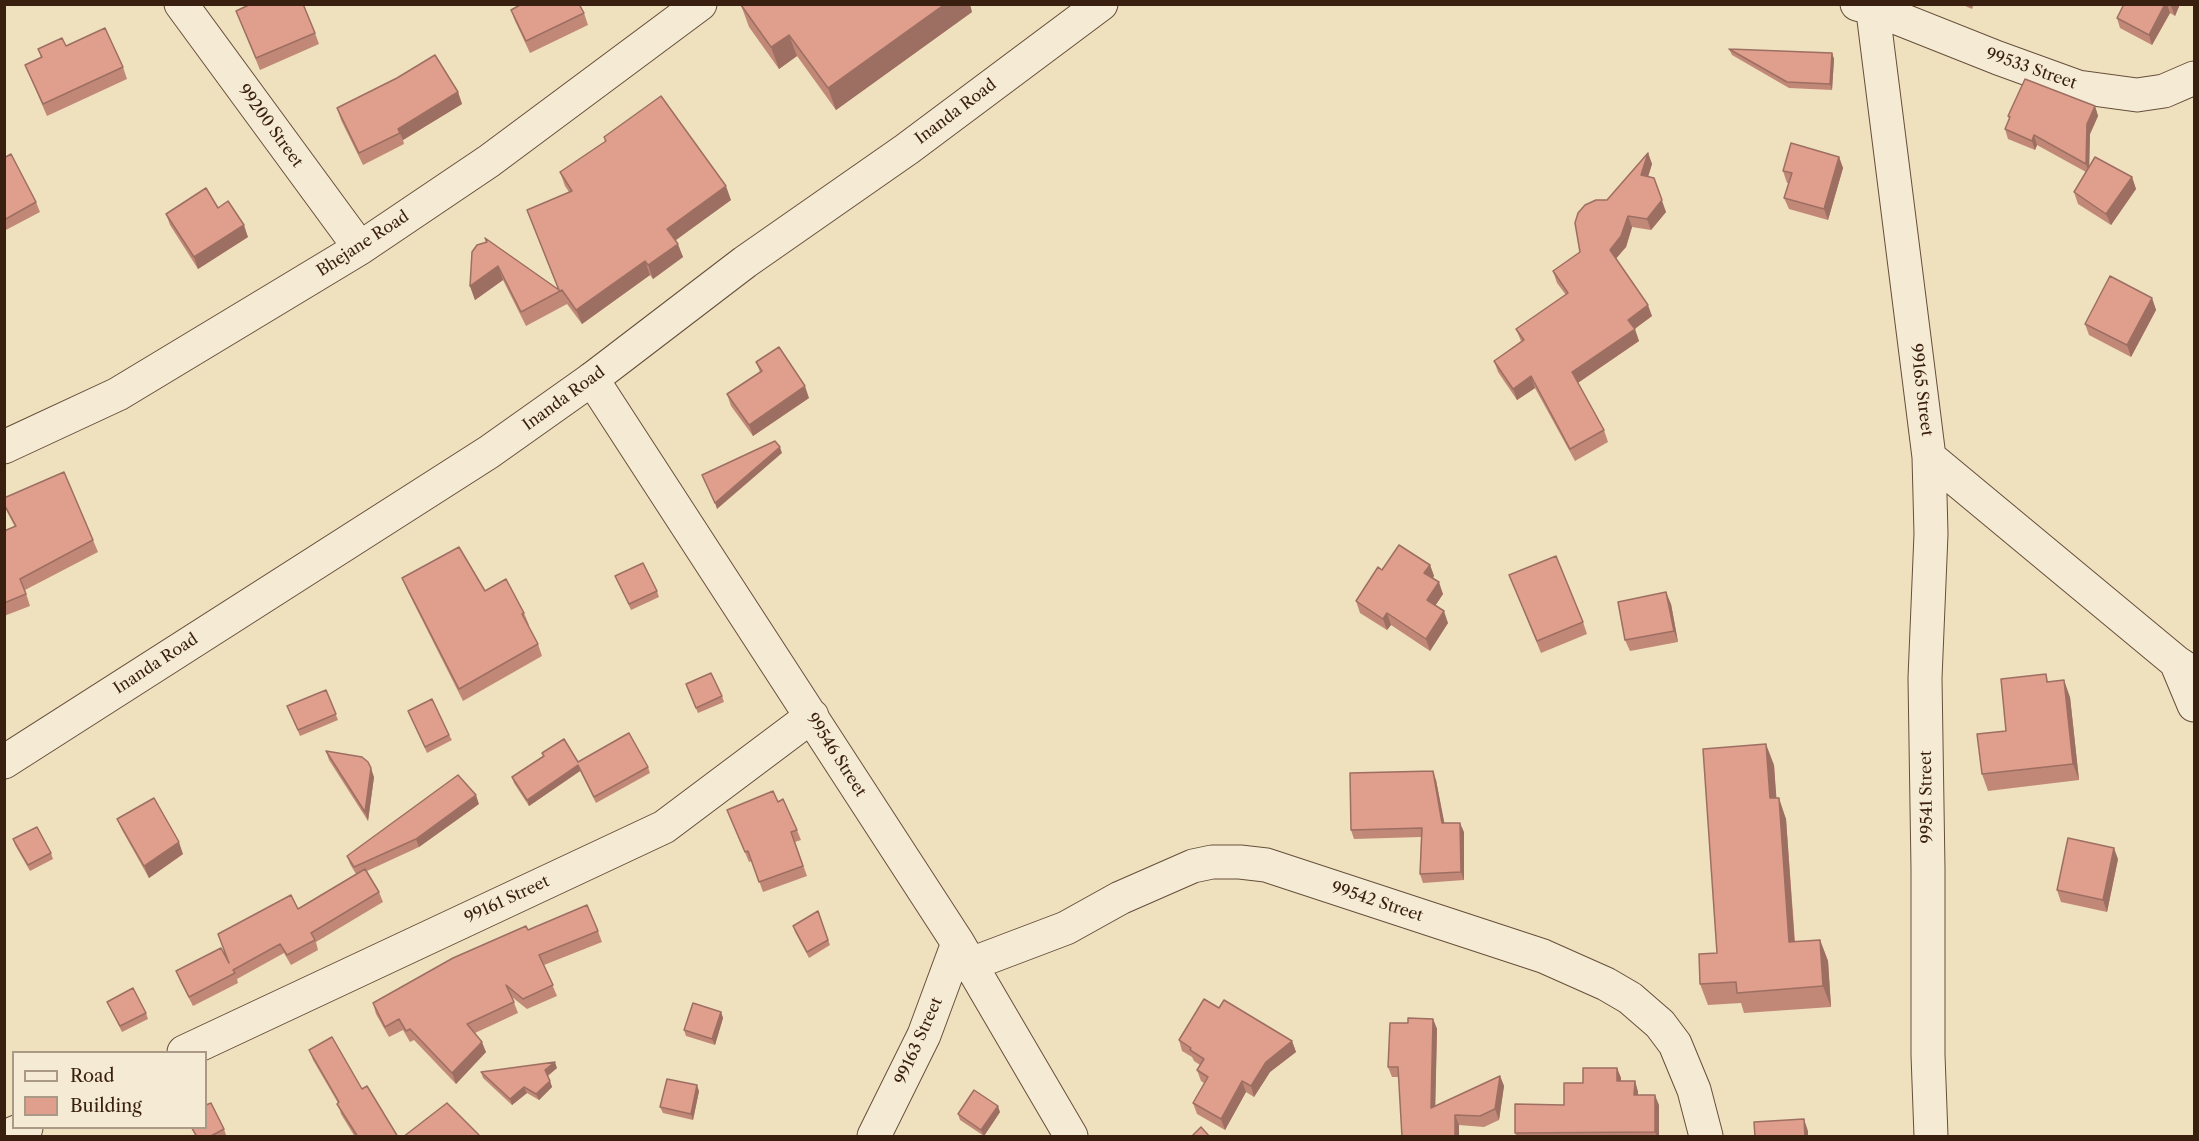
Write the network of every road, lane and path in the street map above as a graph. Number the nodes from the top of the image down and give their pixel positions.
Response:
1 (700, 4) edge
2 (1101, 4) edge
3 (182, 5) edge
4 (1867, 6) edge
5 (2194, 78) edge
6 (360, 248) junction
7 (592, 379) junction
8 (4, 447) edge
9 (1929, 457) junction
10 (2185, 668) edge
11 (2194, 705) edge
12 (812, 716) junction
13 (4, 762) edge
14 (964, 953) junction
15 (188, 1051) edge
16 (24, 1129) edge
17 (7, 1137) edge
18 (874, 1137) edge
19 (1071, 1137) edge
20 (1706, 1137) edge
21 (1931, 1137) edge

1 - 6 street, Bhejane Road
2 - 7 street, Inanda Road
3 - 6 street, 99200 Street
4 - 5 street, 99533 Street
4 - 9 street, 99165 Street
6 - 8 street, Bhejane Road
7 - 12 street, 99546 Street
7 - 13 street, Inanda Road
9 - 10 street, 99165 Street
9 - 21 street, 99541 Street
10 - 11 street
12 - 14 street, 99546 Street
12 - 15 street, 99161 Street
14 - 18 street, 99163 Street
14 - 19 street, 99546 Street
14 - 20 street, 99542 Street
16 - 17 street

